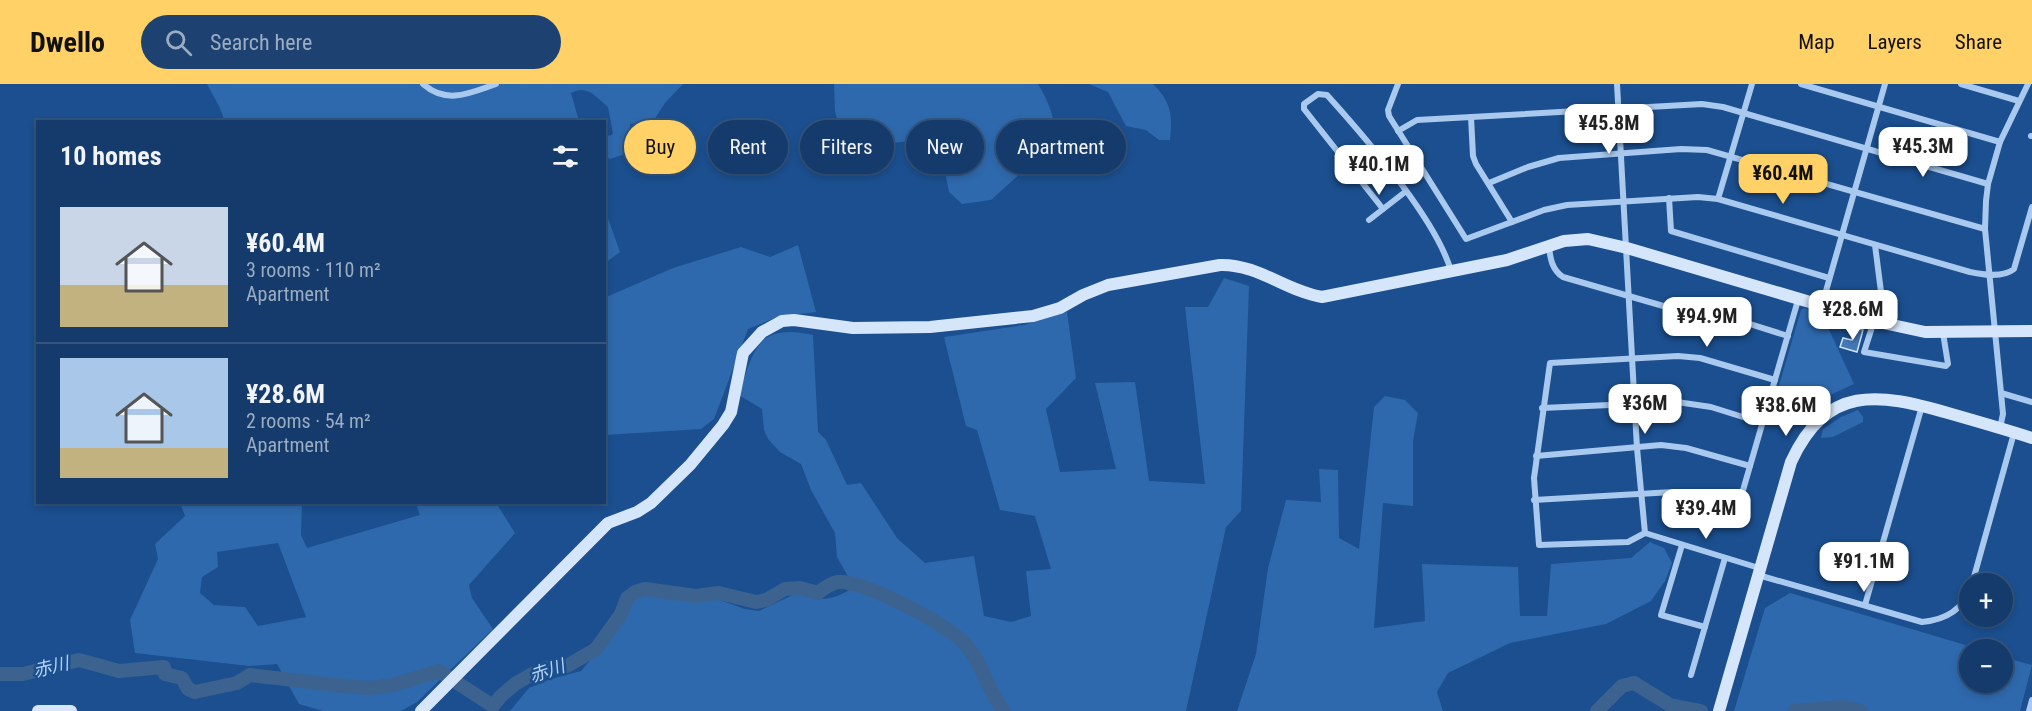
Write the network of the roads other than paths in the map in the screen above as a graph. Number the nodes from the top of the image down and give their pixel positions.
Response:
1 (423, 84) edge
2 (496, 84) edge
3 (1398, 84) edge
4 (1617, 84) edge
5 (1752, 84) edge
6 (1801, 84) edge
7 (1885, 84) edge
8 (1960, 84) edge
9 (2028, 84) edge
10 (1813, 86) edge
11 (2019, 101) junction
12 (1878, 106) junction
13 (1618, 108) junction
14 (1743, 114) junction
15 (1471, 117) junction
16 (1398, 131) junction
17 (2000, 142) junction
18 (1865, 149) junction
19 (1621, 154) junction
20 (1731, 157) junction
21 (1488, 183) junction
22 (1988, 184) junction
23 (1405, 192) junction
24 (1853, 192) junction
25 (1669, 198) junction
26 (1718, 199) junction
27 (1624, 201) junction
28 (1383, 209) junction
29 (2032, 210) edge
30 (1369, 220) dead end
31 (1512, 222) junction
32 (1984, 229) junction
33 (1841, 234) junction
34 (1875, 245) junction
35 (1549, 246) junction
36 (1627, 248) junction
37 (1451, 271) junction
38 (1989, 275) junction
39 (1829, 278) junction
40 (1630, 297) junction
41 (1798, 300) junction
42 (1822, 306) junction
43 (1879, 322) junction
44 (2032, 331) edge
45 (1995, 332) junction
46 (1943, 333) junction
47 (1788, 336) junction
48 (1633, 357) junction
49 (1775, 380) junction
50 (2001, 393) junction
51 (1635, 402) junction
52 (2032, 402) edge
53 (1922, 406) junction
54 (1542, 408) junction
55 (1762, 423) junction
56 (2000, 428) junction
57 (2015, 432) junction
58 (2032, 438) edge
59 (1637, 448) junction
60 (1536, 456) junction
61 (1750, 466) junction
62 (1641, 493) junction
63 (1534, 500) junction
64 (1646, 533) junction
65 (1682, 545) junction
66 (1725, 558) junction
67 (1758, 572) junction
68 (1974, 573) edge
69 (1865, 605) junction
70 (1959, 607) edge
71 (1705, 627) junction
72 (1691, 675) dead end
73 (2032, 700) edge
74 (1720, 707) edge
75 (38, 711) edge
76 (71, 711) edge
77 (421, 711) edge
78 (2029, 711) edge

1 - 2 street
3 - 16 street
4 - 13 street
5 - 14 street
6 - 10 street
7 - 12 street
8 - 11 street
9 - 11 street
10 - 12 street
11 - 17 street
12 - 17 street
12 - 18 street
13 - 14 street
13 - 15 street
13 - 19 street
14 - 18 street
14 - 20 street
15 - 16 street
15 - 21 street
16 - 31 street
17 - 22 street
18 - 22 street
18 - 24 street
19 - 20 street
19 - 21 street
19 - 27 street
20 - 24 street
20 - 26 street
21 - 31 street
22 - 32 street
23 - 28 street
23 - 28 street
23 - 37 street
24 - 32 street
24 - 33 street
25 - 26 street
25 - 27 street
25 - 39 street
26 - 33 street
27 - 31 street
27 - 36 street
28 - 30 street
29 - 38 street
32 - 38 street
33 - 34 street
33 - 39 street
34 - 38 street
34 - 43 street
35 - 36 street
35 - 37 street
35 - 40 street
36 - 40 street
36 - 41 street
37 - 77 street
38 - 45 street
39 - 42 street
40 - 47 street
40 - 48 street
41 - 42 street
41 - 47 street
42 - 43 street
43 - 46 street
43 - 46 street
44 - 45 street
45 - 46 street
45 - 50 street
47 - 49 street
48 - 49 street
48 - 51 street
48 - 54 street
49 - 55 street
50 - 52 street
50 - 56 street
51 - 54 street
51 - 55 street
51 - 59 street
53 - 56 street
53 - 67 street
53 - 69 street
54 - 60 street
55 - 61 street
56 - 57 street
57 - 58 street
57 - 68 street
59 - 60 street
59 - 61 street
59 - 62 street
60 - 63 street
61 - 62 street
62 - 63 street
62 - 64 street
63 - 64 street
64 - 65 street
65 - 66 street
65 - 71 street
66 - 67 street
66 - 71 street
67 - 69 street
67 - 74 street
69 - 70 street
71 - 72 street
73 - 78 street
75 - 76 street

